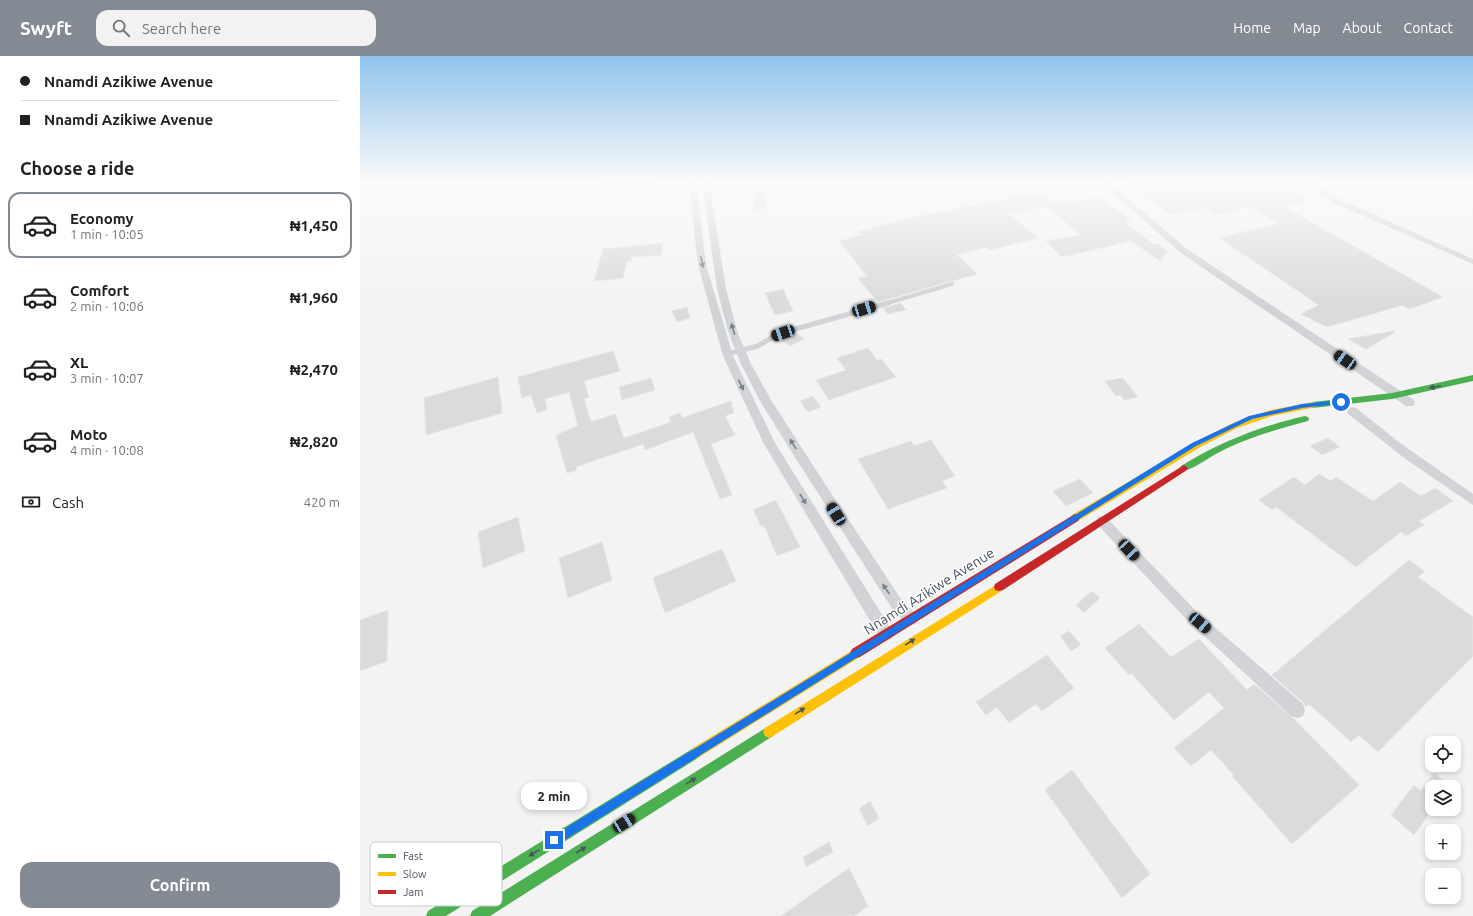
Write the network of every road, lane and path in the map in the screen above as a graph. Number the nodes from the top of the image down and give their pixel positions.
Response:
1 (697, 222) edge
2 (711, 222) edge
3 (1151, 222) edge
4 (1384, 222) edge
5 (1473, 262) edge
6 (952, 284) dead end
7 (740, 351) junction
8 (727, 354) junction
9 (1473, 378) edge
10 (1398, 395) junction
11 (1414, 402) joint
12 (1387, 406) dead end
13 (1366, 409) dead end
14 (1348, 412) joint
15 (1316, 417) dead end
16 (1473, 500) edge
17 (1102, 521) junction
18 (911, 619) junction
19 (886, 634) junction
20 (1297, 710) dead end
21 (502, 873) edge
22 (502, 900) edge
23 (449, 906) edge
24 (493, 906) edge
25 (433, 916) edge
26 (477, 916) edge

1 -> 8 street
7 -> 2 street
3 - 10 street
4 - 5 street
6 - 7 lane
7 - 8 lane
18 -> 7 street
8 -> 19 street
9 -> 10 main road, Nnamdi Azikiwe Avenue
10 - 11 street
10 - 18 main road, Nnamdi Azikiwe Avenue
11 - 12 main road
13 - 14 main road
14 - 16 street
15 - 17 main road
17 - 20 street
22 -> 17 main road
18 - 19 main road, Nnamdi Azikiwe Avenue
19 -> 21 main road, Nnamdi Azikiwe Avenue
23 -> 25 main road, Nnamdi Azikiwe Avenue
26 -> 24 main road

